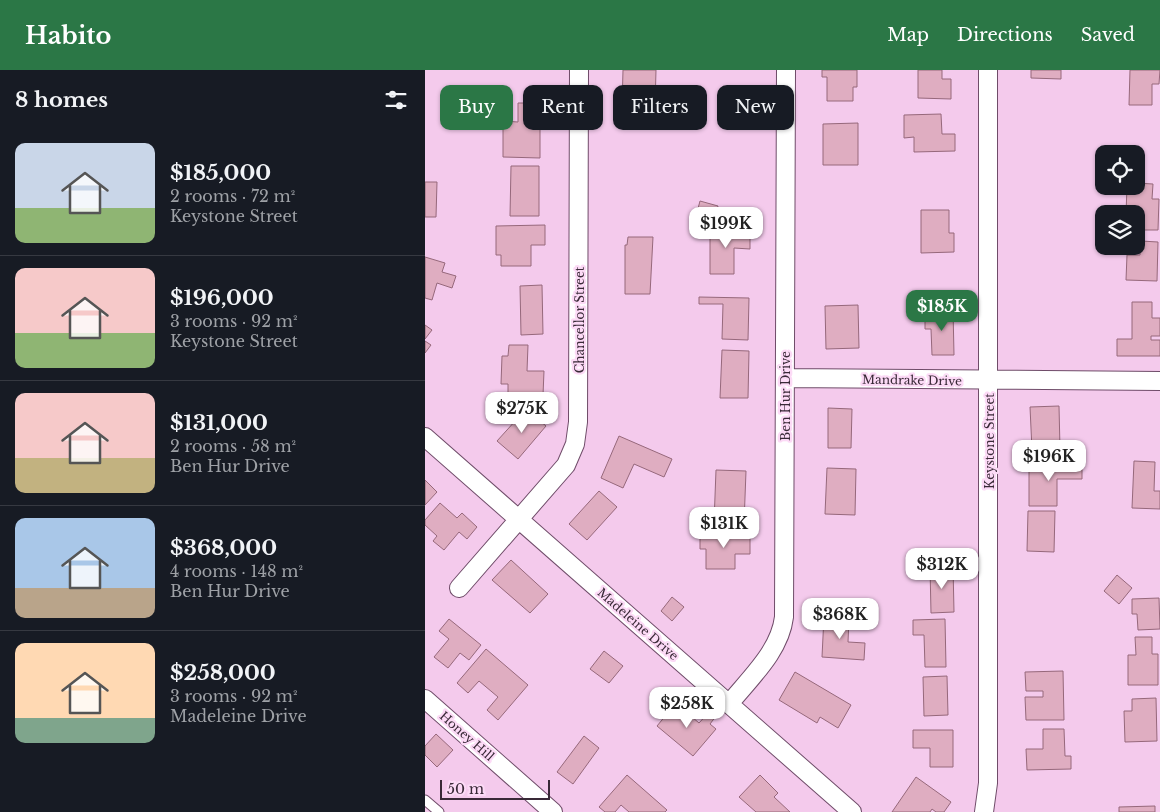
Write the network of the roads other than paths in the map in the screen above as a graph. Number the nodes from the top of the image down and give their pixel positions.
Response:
1 (579, 70) edge
2 (786, 70) edge
3 (988, 70) edge
4 (785, 378) junction
5 (989, 381) junction
6 (1160, 381) edge
7 (425, 437) edge
8 (519, 519) junction
9 (459, 588) dead end
10 (425, 700) edge
11 (729, 704) junction
12 (425, 800) edge
13 (439, 812) edge
14 (553, 812) edge
15 (852, 812) edge
16 (984, 812) edge

1 - 8 street, Chancellor Street
2 - 4 street, Ben Hur Drive
3 - 5 street, Keystone Street
4 - 5 street, Mandrake Drive
4 - 11 street, Ben Hur Drive
5 - 6 street, Mandrake Drive
5 - 16 street, Keystone Street
7 - 8 street, Madeleine Drive
8 - 9 street, Chancellor Street
8 - 11 street, Madeleine Drive
10 - 14 street, Honey Hill
11 - 15 street, Madeleine Drive
12 - 13 lane

